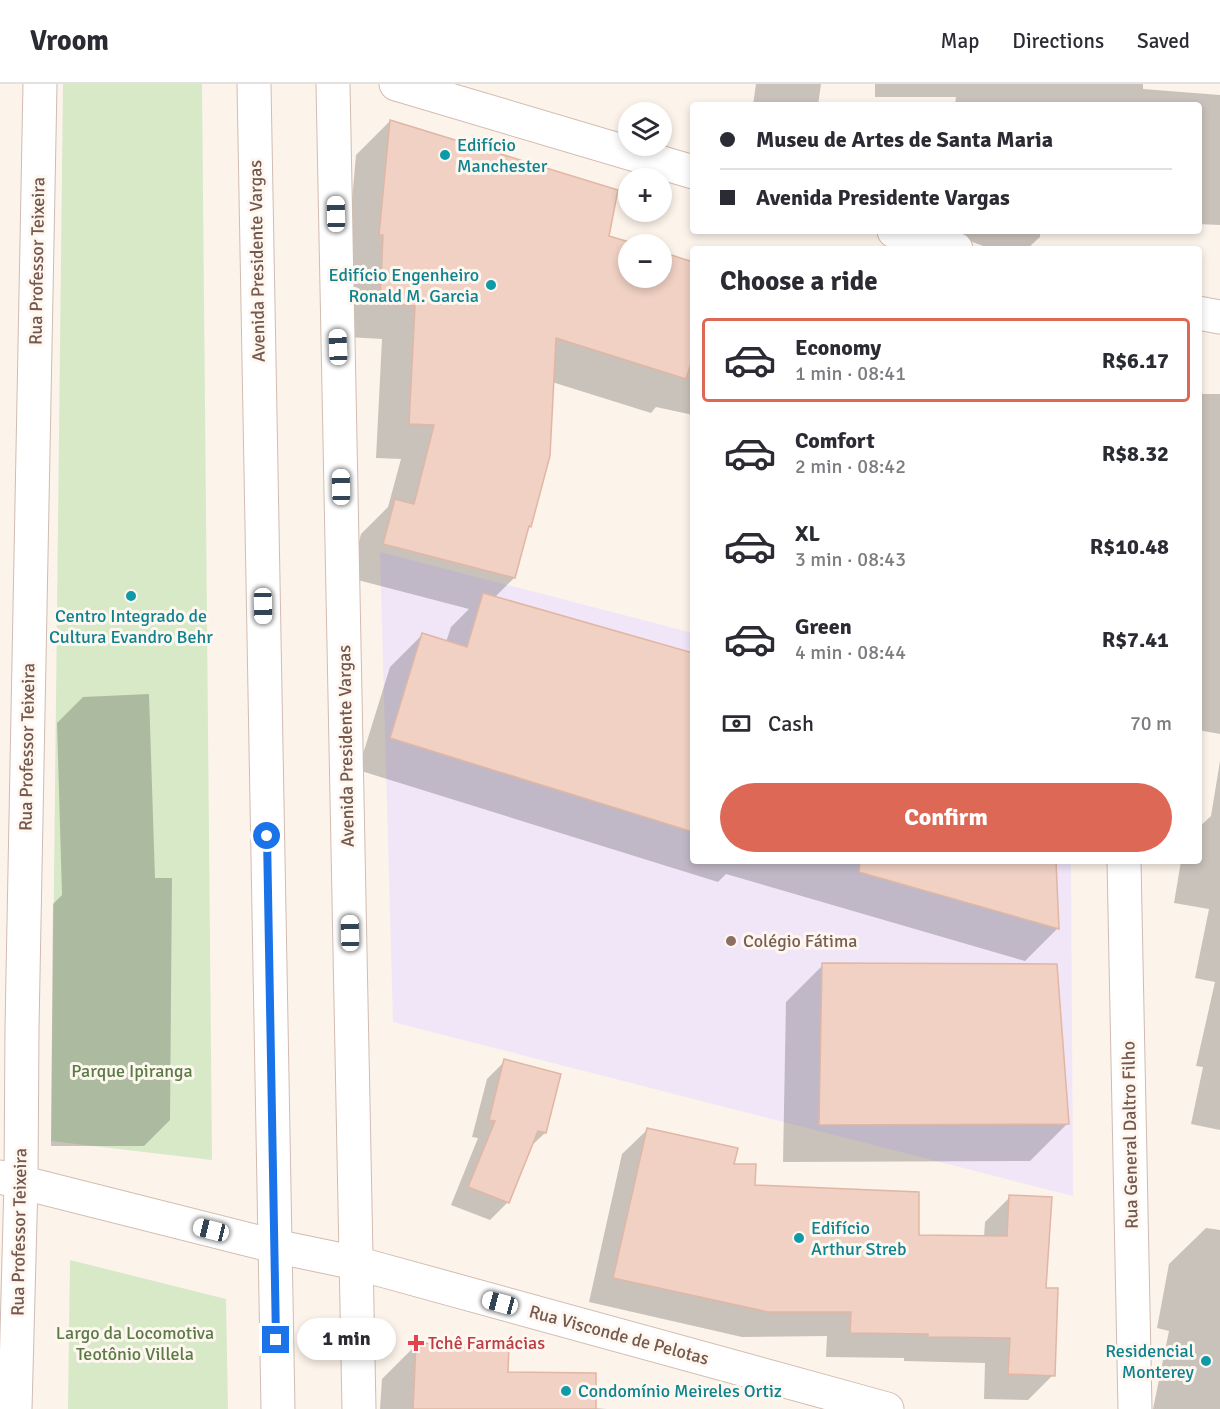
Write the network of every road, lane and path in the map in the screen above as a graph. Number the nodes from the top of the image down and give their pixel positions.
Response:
1 (40, 84) edge
2 (254, 84) edge
3 (333, 84) edge
4 (396, 84) edge
5 (690, 171) edge
6 (904, 234) edge
7 (946, 246) edge
8 (1202, 313) edge
9 (1220, 317) edge
10 (1124, 864) edge
11 (11, 1180) edge
12 (274, 1246) junction
13 (356, 1263) junction
14 (15, 1409) edge
15 (278, 1409) edge
16 (359, 1409) edge
17 (887, 1409) edge
18 (1135, 1409) edge

1 - 11 street, Rua Professor Teixeira
2 - 12 street, Avenida Presidente Vargas
3 - 13 street, Avenida Presidente Vargas
4 - 5 street
6 - 7 street
8 - 9 street
10 - 18 street, Rua General Daltro Filho
11 - 12 street, Rua Visconde de Pelotas
11 - 14 street, Rua Professor Teixeira
12 - 13 street, Rua Visconde de Pelotas
12 - 15 street, Avenida Presidente Vargas
13 - 16 street, Avenida Presidente Vargas
13 - 17 street, Rua Visconde de Pelotas

